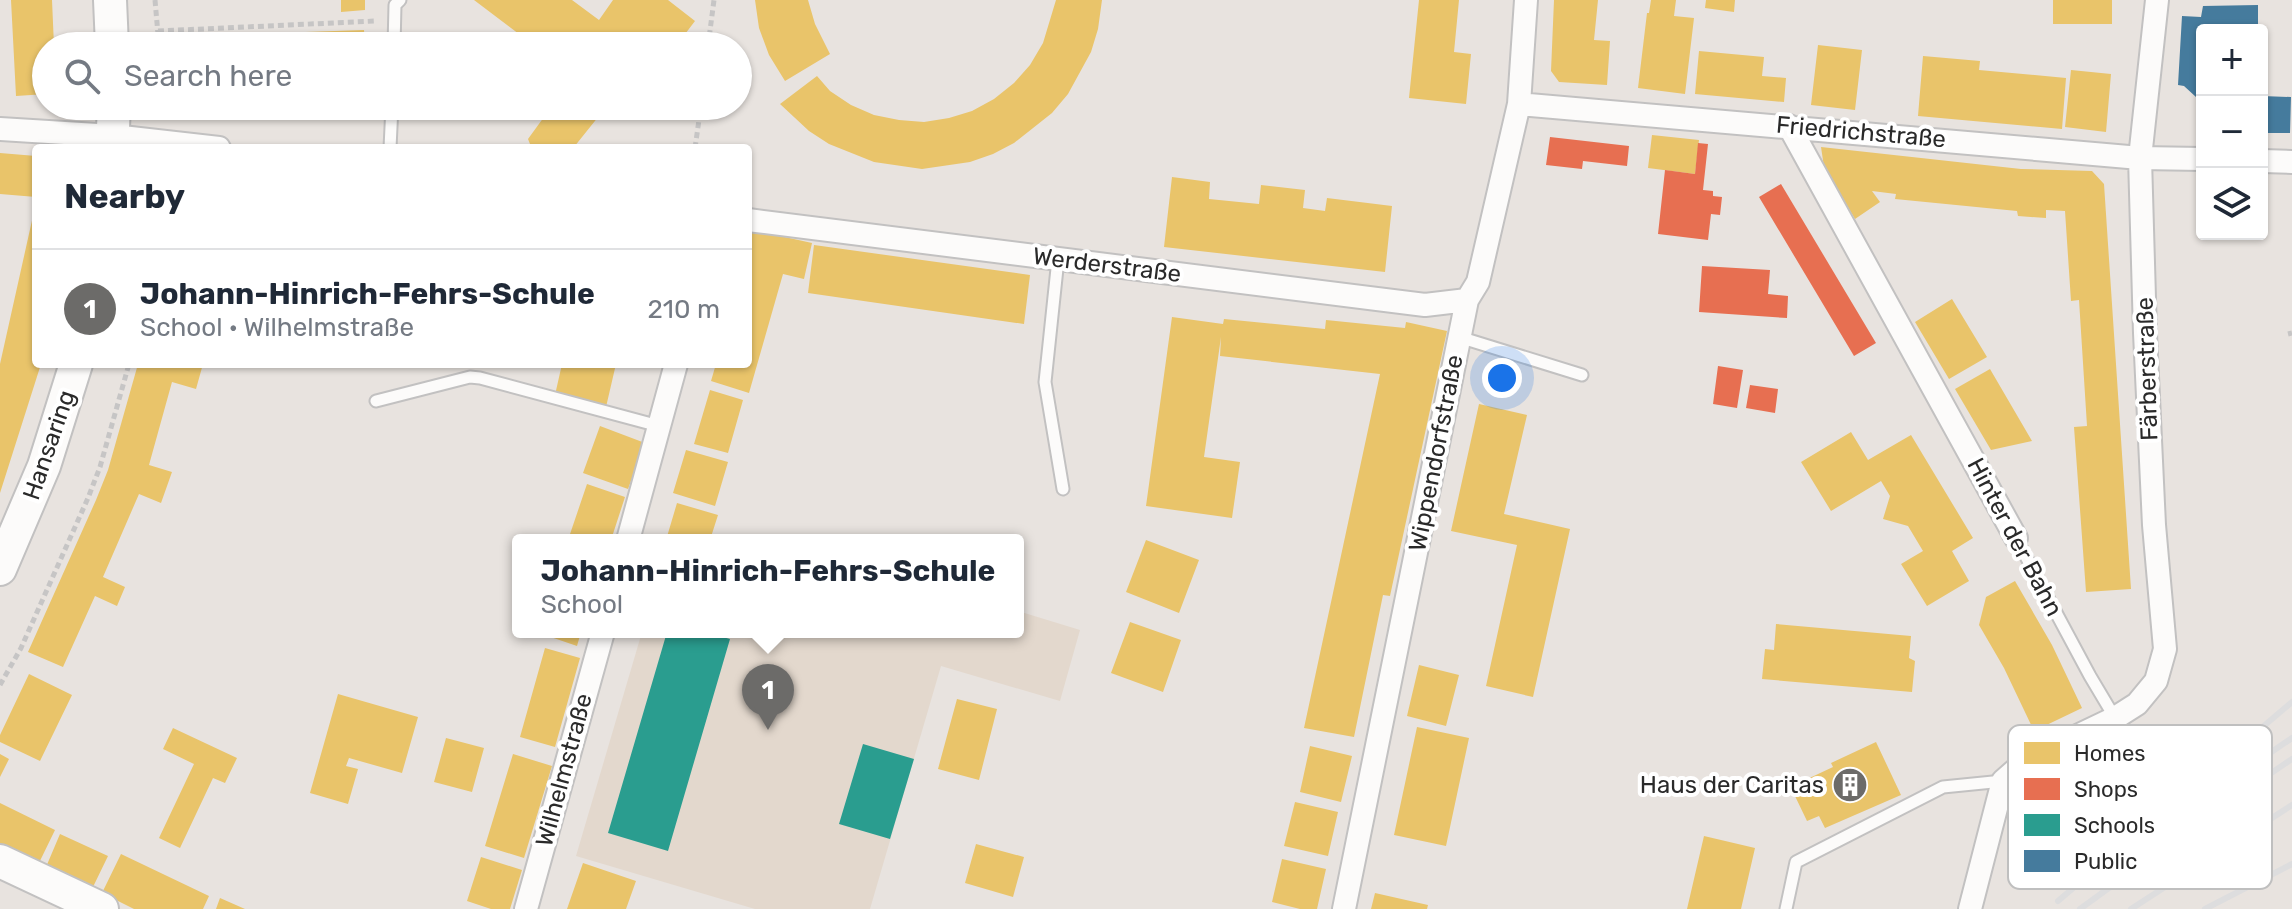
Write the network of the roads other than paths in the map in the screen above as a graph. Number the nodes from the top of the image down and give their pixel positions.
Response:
1 (110, 0) edge
2 (1526, 0) edge
3 (2157, 0) edge
4 (397, 2) edge
5 (111, 32) edge
6 (395, 32) edge
7 (1519, 104) junction
8 (391, 120) edge
9 (1789, 126) junction
10 (0, 129) edge
11 (113, 130) edge
12 (195, 144) edge
13 (390, 144) edge
14 (2140, 158) junction
15 (2196, 159) edge
16 (2268, 161) edge
17 (2292, 162) edge
18 (752, 221) edge
19 (1058, 259) junction
20 (1467, 300) junction
21 (1459, 337) junction
22 (75, 368) edge
23 (675, 368) edge
24 (1582, 375) dead end
25 (376, 401) dead end
26 (659, 426) junction
27 (1063, 489) dead end
28 (630, 534) edge
29 (2016, 538) joint
30 (0, 569) edge
31 (601, 638) edge
32 (2115, 718) junction
33 (2100, 725) edge
34 (2008, 777) edge
35 (2003, 781) junction
36 (0, 861) edge
37 (102, 909) edge
38 (526, 909) edge
39 (1344, 909) edge
40 (1786, 909) edge
41 (1970, 909) edge

1 - 5 main road
2 - 7 street, Wippendorfstraße
3 - 14 street, Färberstraße
4 - 6 lane
7 - 9 street, Friedrichstraße
7 - 20 street, Wippendorfstraße
8 - 13 lane
9 - 14 street, Friedrichstraße
9 - 29 street, Hinter der Bahn
10 - 11 street
11 - 12 street
14 - 15 street, Friedrichstraße
14 - 32 street, Färberstraße
16 - 17 street
18 - 19 street, Werderstraße
19 - 20 street, Werderstraße
19 - 27 lane
20 - 21 street, Wippendorfstraße
21 - 24 lane
21 - 39 street, Wippendorfstraße
22 - 30 main road, Hansaring
23 - 26 street
25 - 26 lane
26 - 28 street
29 - 32 lane, Hinter der Bahn
31 - 38 street, Wilhelmstraße
32 - 33 street
34 - 35 street
35 - 40 lane
35 - 41 street
36 - 37 main road

